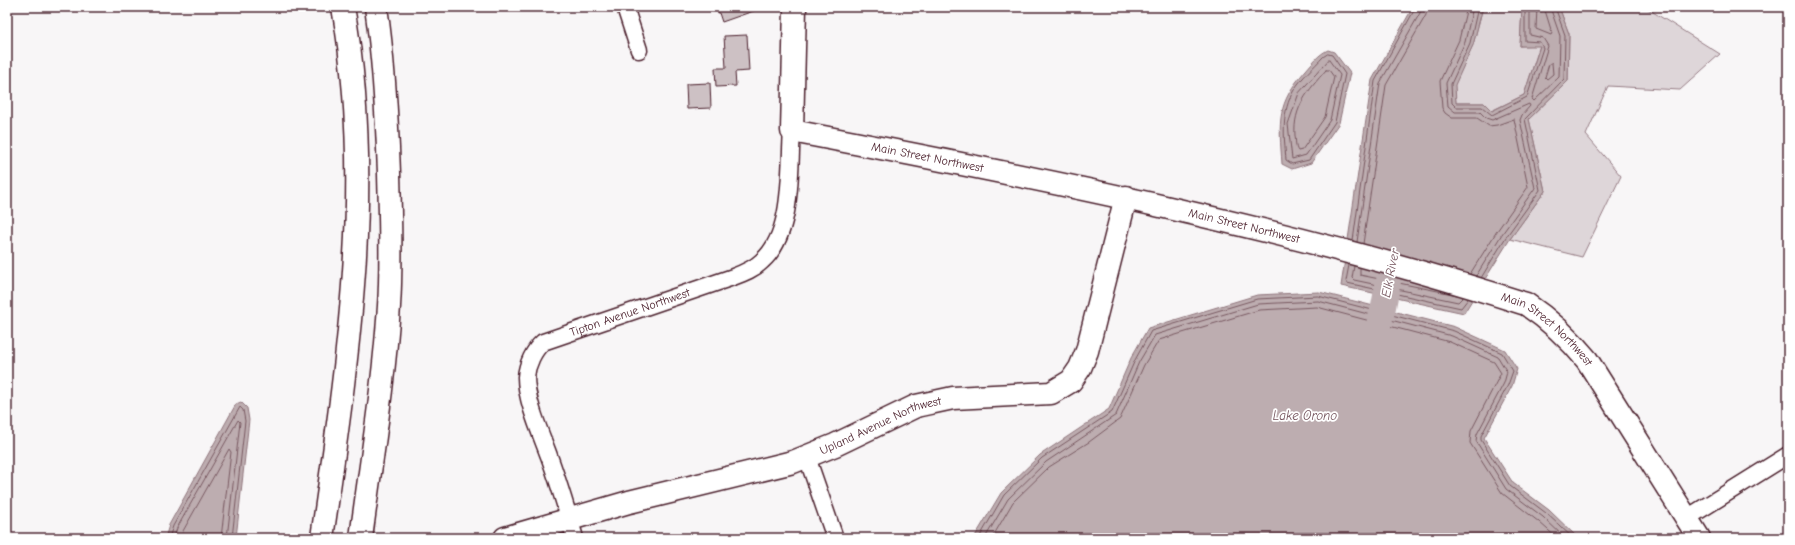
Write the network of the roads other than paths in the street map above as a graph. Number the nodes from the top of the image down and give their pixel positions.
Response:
1 (343, 7) edge
2 (376, 7) edge
3 (624, 7) edge
4 (795, 7) edge
5 (639, 50) dead end
6 (792, 131) junction
7 (1126, 197) junction
8 (1788, 455) edge
9 (807, 457) junction
10 (1687, 518) junction
11 (572, 528) edge
12 (322, 538) edge
13 (361, 538) edge
14 (505, 538) edge
15 (835, 538) edge
16 (1699, 538) edge

1 - 12 main road
2 - 13 main road
3 - 5 street
4 - 6 main road
6 - 7 main road, Main Street Northwest
6 - 11 street, Tipton Avenue Northwest
7 - 9 main road, Upland Avenue Northwest
7 - 10 main road, Main Street Northwest
8 - 10 street
9 - 11 main road, Upland Avenue Northwest
9 - 15 street
10 - 16 main road, Main Street Northwest
11 - 14 main road, Upland Avenue Northwest

